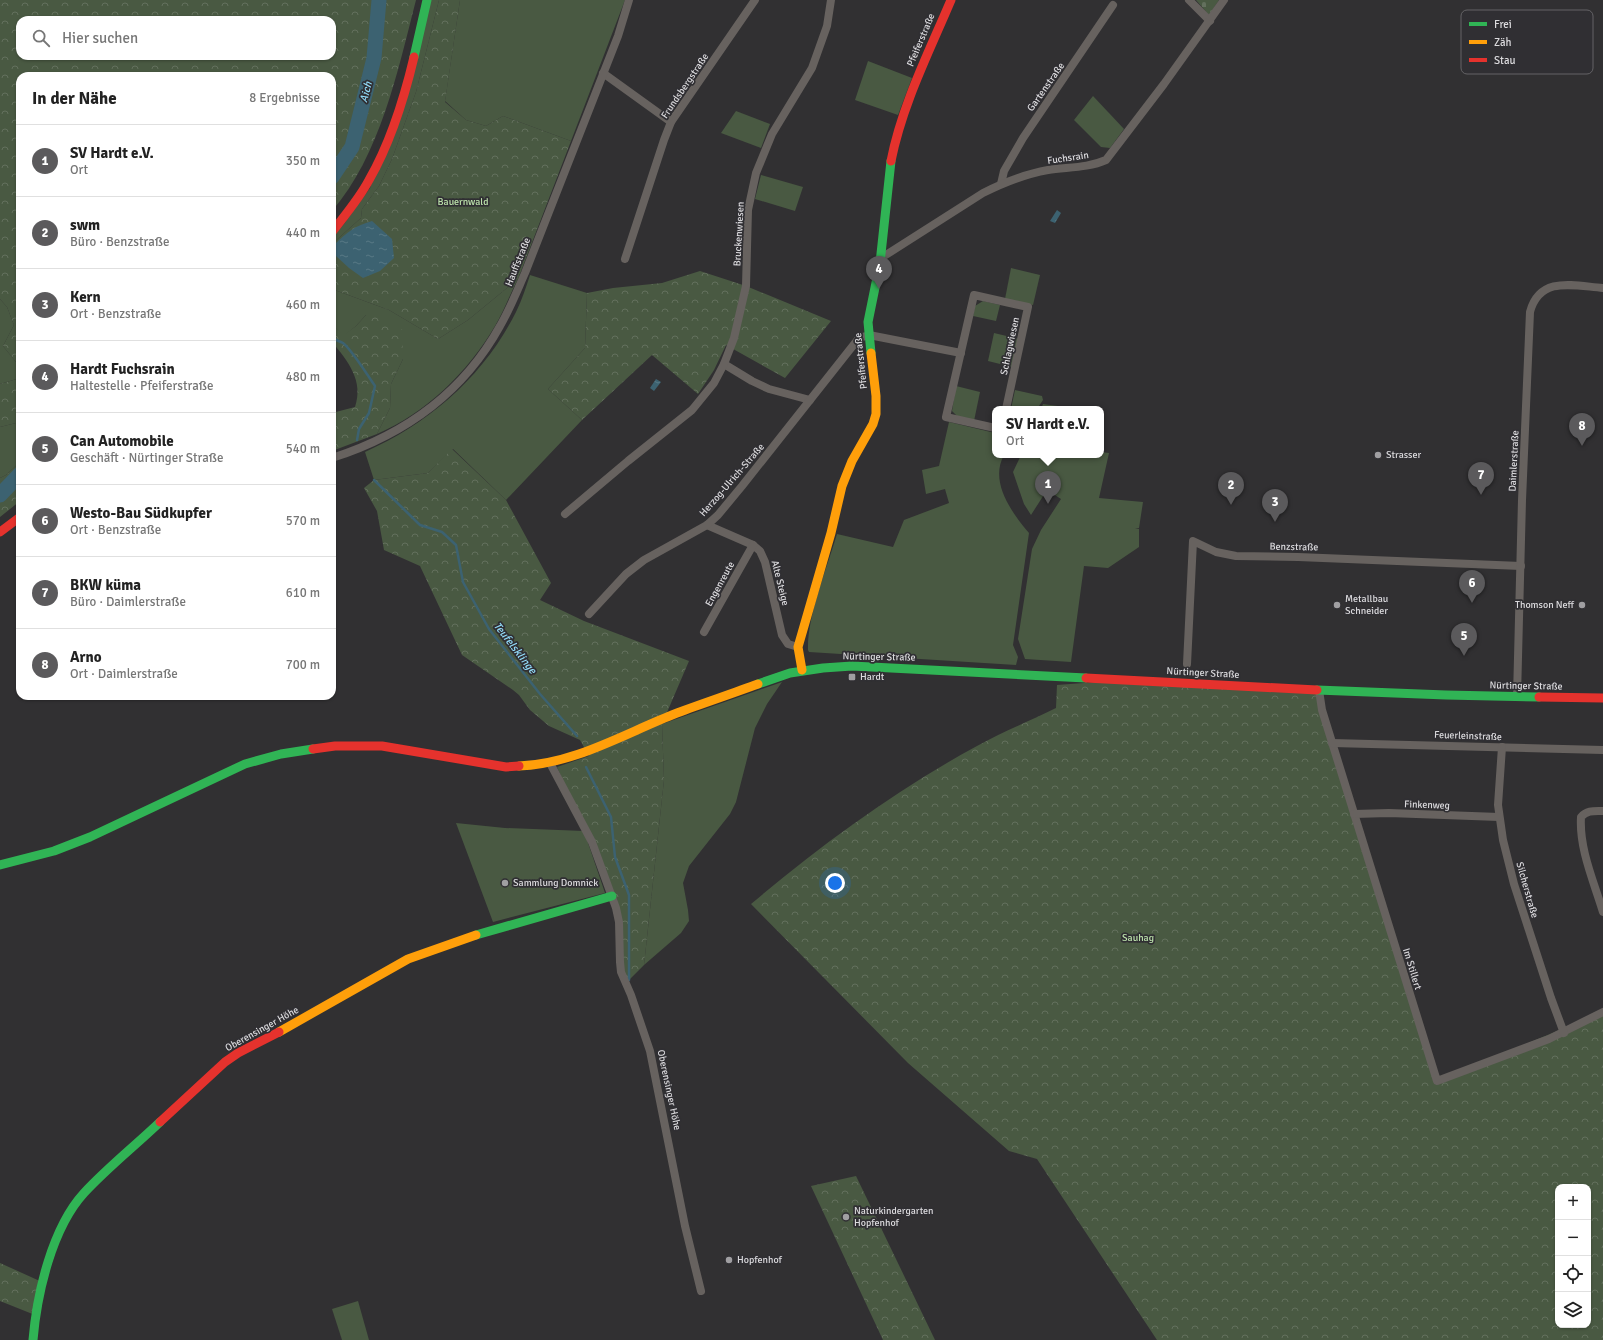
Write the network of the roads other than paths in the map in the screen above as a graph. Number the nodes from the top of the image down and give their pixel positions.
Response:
1 (427, 0) edge
2 (629, 0) edge
3 (755, 0) edge
4 (831, 0) edge
5 (950, 0) edge
6 (1189, 0) edge
7 (1224, 0) edge
8 (1113, 5) dead end
9 (1210, 21) junction
10 (603, 72) junction
11 (671, 122) junction
12 (1001, 184) junction
13 (336, 228) edge
14 (881, 258) junction
15 (625, 259) dead end
16 (1603, 288) edge
17 (869, 335) junction
18 (961, 353) junction
19 (724, 364) junction
20 (810, 400) junction
21 (1007, 406) edge
22 (992, 427) edge
23 (336, 456) edge
24 (565, 514) dead end
25 (16, 520) edge
26 (707, 525) junction
27 (0, 532) edge
28 (753, 545) junction
29 (1521, 566) junction
30 (589, 614) dead end
31 (704, 632) dead end
32 (798, 647) junction
33 (1187, 664) dead end
34 (802, 670) junction
35 (1319, 690) junction
36 (1517, 697) junction
37 (1603, 698) edge
38 (1332, 743) junction
39 (1502, 747) junction
40 (1603, 750) edge
41 (550, 763) junction
42 (1603, 811) edge
43 (1354, 814) junction
44 (1499, 817) junction
45 (0, 866) edge
46 (612, 896) junction
47 (1603, 912) edge
48 (1603, 1012) edge
49 (1564, 1033) junction
50 (701, 1291) dead end
51 (33, 1340) edge

1 - 13 main road
2 - 10 street, Hauffstraße
3 - 11 street, Frundsbergstraße
4 - 19 street, Bruckenwiesen
5 - 14 main road, Pfeiferstraße
6 - 9 street
7 - 9 street, Fuchsrain
8 - 12 street, Gartenstraße
9 - 12 street, Fuchsrain
10 - 11 street
10 - 23 street, Hauffstraße
11 - 15 street, Frundsbergstraße
12 - 14 street, Fuchsrain
14 - 17 main road, Pfeiferstraße
16 - 29 street, Daimlerstraße
17 - 18 street
17 - 20 street, Herzog-Ulrich-Straße
17 - 32 main road, Pfeiferstraße
18 - 21 street, Schlagwiesen
18 - 22 street, Schlagwiesen
19 - 20 street
19 - 24 street, Bruckenwiesen
20 - 26 street, Herzog-Ulrich-Straße
25 - 27 main road
26 - 28 street
26 - 30 street, Herzog-Ulrich-Straße
28 - 31 street, Engenreute
28 - 32 street, Alte Steige
29 - 33 street, Benzstraße
29 - 36 street, Daimlerstraße
32 - 34 main road, Pfeiferstraße
34 - 35 main road, Nürtinger Straße
34 - 41 main road, Nürtinger Straße
35 - 36 main road, Nürtinger Straße
35 - 38 street, Im Stillert
36 - 37 main road, Nürtinger Straße
38 - 39 street, Feuerleinstraße
38 - 43 street, Im Stillert
39 - 40 street, Feuerleinstraße
39 - 44 street, Silcherstraße
41 - 45 main road, Nürtinger Straße
41 - 46 street, Oberensinger Höhe
42 - 47 street
43 - 44 street, Finkenweg
43 - 49 street, Im Stillert
44 - 49 street, Silcherstraße
46 - 50 street, Oberensinger Höhe
46 - 51 main road, Oberensinger Höhe
48 - 49 street, Im Stillert

